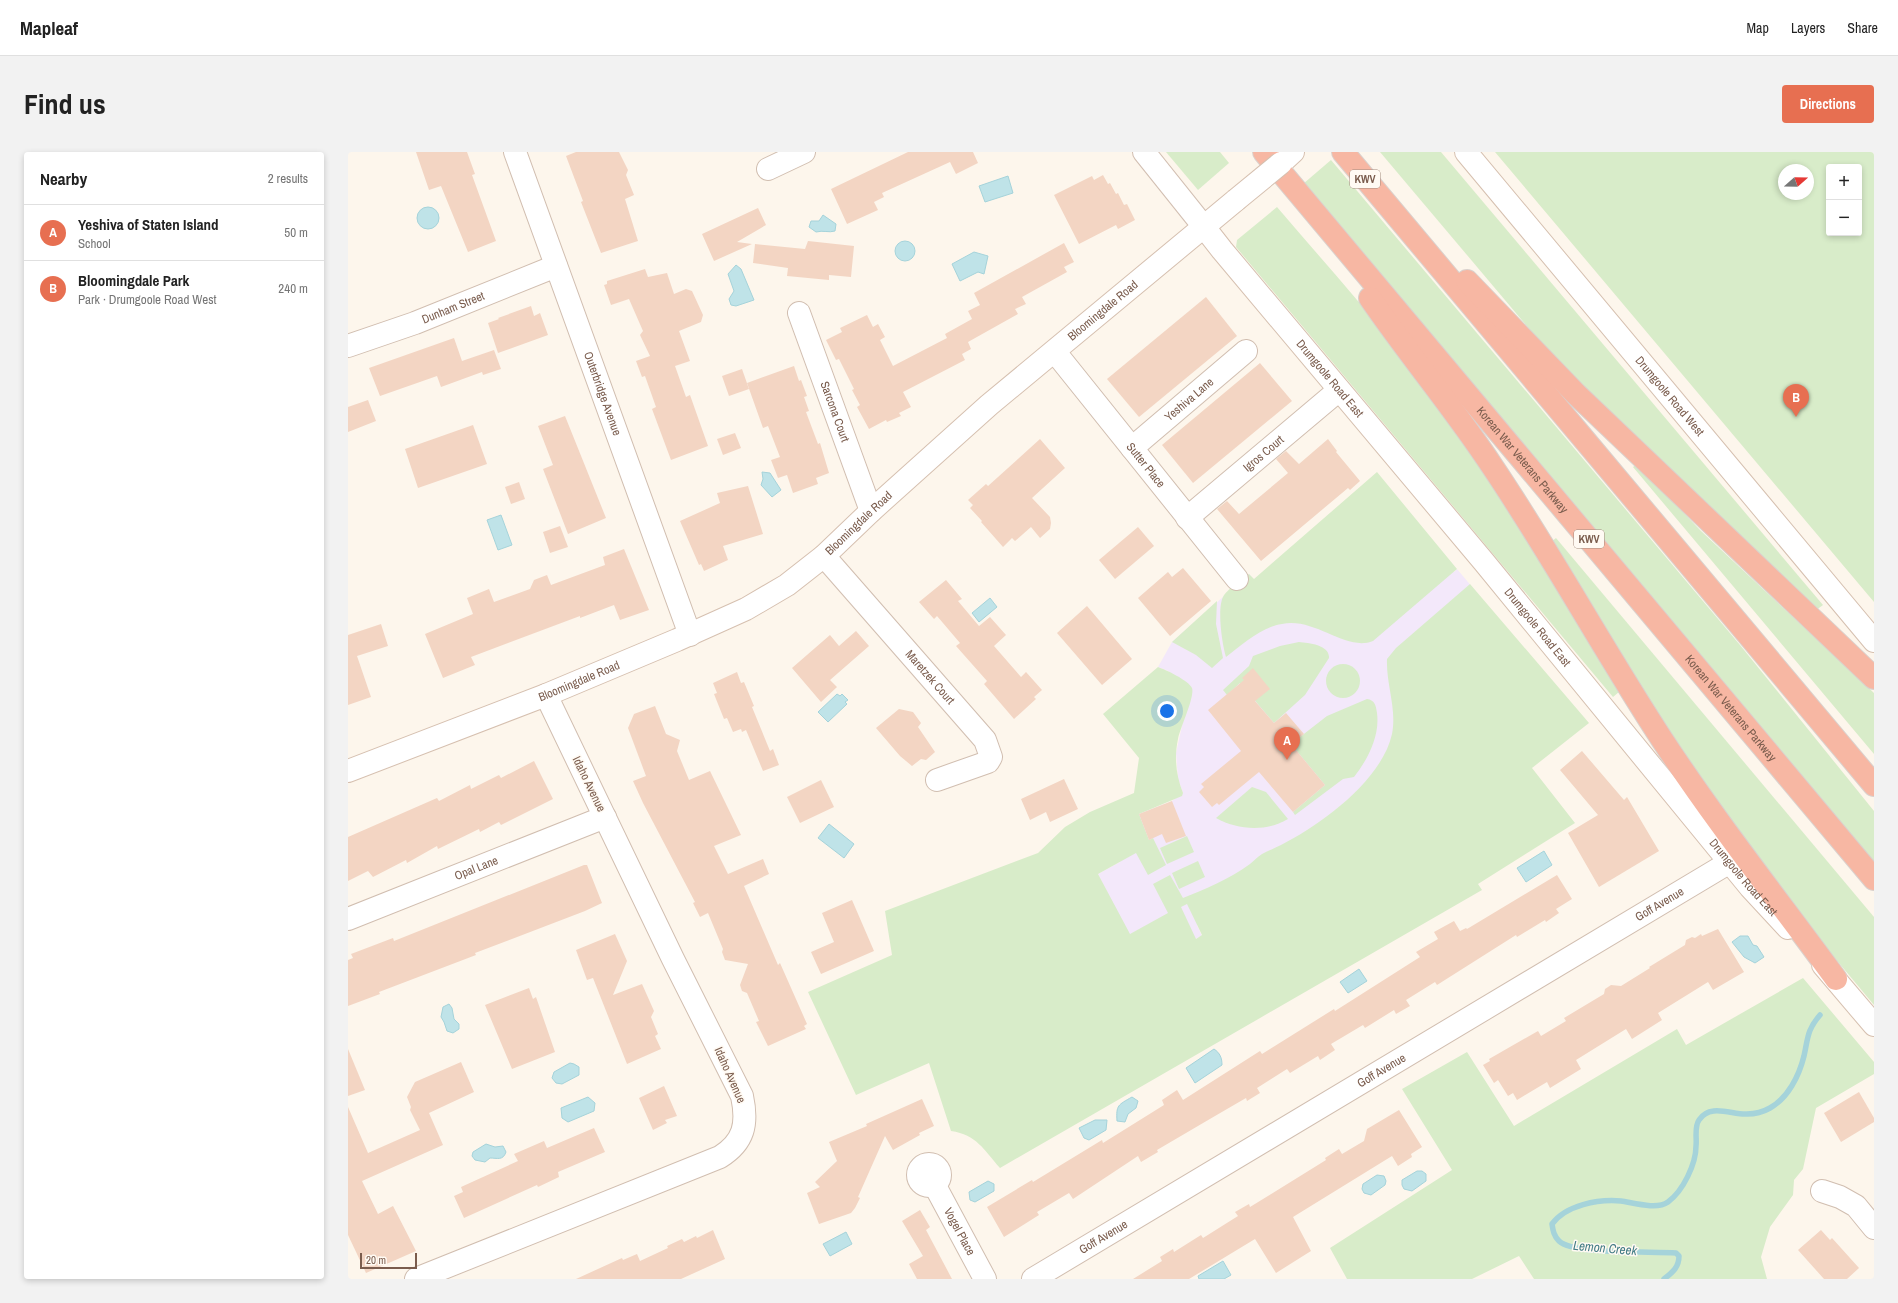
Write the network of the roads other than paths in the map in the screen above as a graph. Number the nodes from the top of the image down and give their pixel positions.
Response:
1 (515, 152) edge
2 (804, 152) edge
3 (1144, 152) edge
4 (1264, 152) edge
5 (1293, 152) edge
6 (1343, 152) edge
7 (1466, 152) edge
8 (768, 169) dead end
9 (1304, 199) junction
10 (1388, 206) junction
11 (1204, 227) junction
12 (556, 266) junction
13 (799, 313) dead end
14 (348, 346) edge
15 (1246, 351) dead end
16 (1055, 352) junction
17 (1339, 390) junction
18 (1132, 448) junction
19 (871, 511) junction
20 (1187, 518) junction
21 (824, 556) junction
22 (1237, 579) dead end
23 (690, 635) junction
24 (1874, 641) edge
25 (1874, 678) edge
26 (546, 695) junction
27 (348, 771) edge
28 (937, 780) dead end
29 (1874, 785) edge
30 (605, 817) junction
31 (1730, 862) junction
32 (1874, 879) edge
33 (348, 919) edge
34 (1836, 979) junction
35 (1874, 1025) edge
36 (934, 1184) dead end
37 (1822, 1191) dead end
38 (1874, 1228) edge
39 (1038, 1278) edge
40 (416, 1279) edge
41 (985, 1279) edge

1 - 12 street, Outerbridge Avenue
2 - 8 street
3 - 11 street, Drumgoole Road East
4 - 9 highway, Korean War Veterans Parkway / KWV
5 - 11 street, Bloomingdale Road, bridge
6 - 10 highway, KWV
7 - 24 street, Drumgoole Road West
9 - 32 highway, Korean War Veterans Parkway / KWV
9 - 34 highway
10 - 25 highway
10 - 29 highway, KWV
11 - 16 street, Bloomingdale Road
11 - 17 street, Drumgoole Road East
12 - 14 street, Dunham Street
12 - 23 street, Outerbridge Avenue
13 - 19 street, Sarcona Court
15 - 18 street, Yeshiva Lane
16 - 18 street, Sutter Place
16 - 19 street, Bloomingdale Road
17 - 20 street, Igros Court
17 - 31 street, Drumgoole Road East
18 - 20 street, Sutter Place
19 - 21 street, Bloomingdale Road
20 - 22 street, Sutter Place
21 - 23 street, Bloomingdale Road
21 - 28 street, Maretzek Court
23 - 26 street, Bloomingdale Road
26 - 27 street, Bloomingdale Road
26 - 30 street, Idaho Avenue
30 - 33 street, Opal Lane
30 - 40 street, Idaho Avenue
31 - 34 street, Drumgoole Road East
31 - 39 street, Goff Avenue
34 - 35 street, Drumgoole Road East
36 - 41 street, Vogel Place
37 - 38 street

